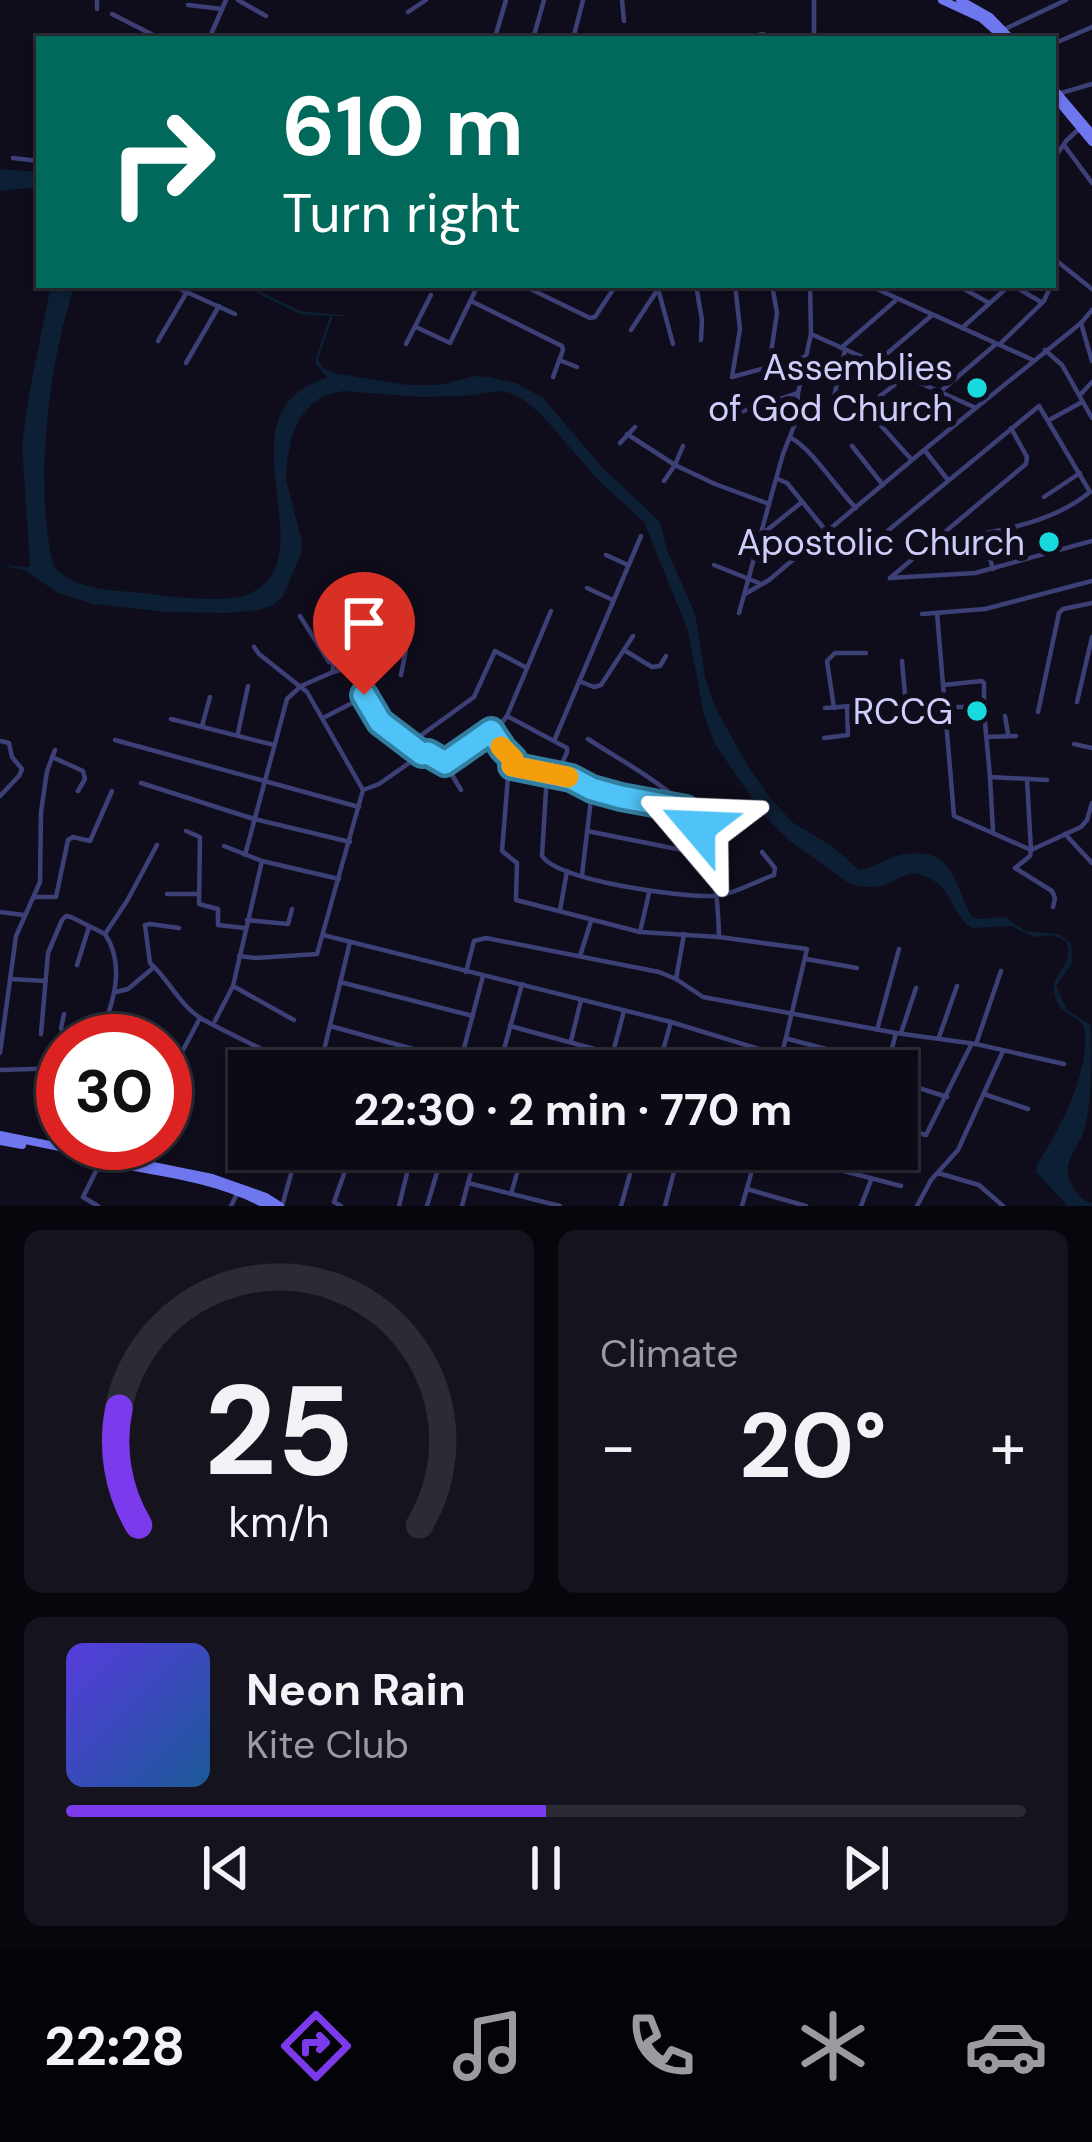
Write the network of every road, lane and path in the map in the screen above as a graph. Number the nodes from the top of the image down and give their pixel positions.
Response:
1 (226, 0) edge
2 (238, 0) edge
3 (426, 0) edge
4 (506, 0) edge
5 (544, 0) edge
6 (583, 0) edge
7 (622, 0) edge
8 (814, 0) edge
9 (941, 0) edge
10 (960, 0) edge
11 (1066, 0) edge
12 (188, 5) dead end
13 (222, 9) junction
14 (408, 12) dead end
15 (112, 14) dead end
16 (266, 16) dead end
17 (624, 21) dead end
18 (1092, 27) edge
19 (496, 34) dead end
20 (148, 36) edge
21 (210, 36) edge
22 (534, 36) edge
23 (574, 36) edge
24 (814, 36) edge
25 (1006, 36) edge
26 (1056, 43) edge
27 (1092, 84) edge
28 (1056, 92) edge
29 (1056, 93) edge
30 (1056, 93) edge
31 (1081, 128) junction
32 (1092, 138) edge
33 (1064, 145) junction
34 (1056, 156) edge
35 (13, 158) dead end
36 (36, 161) edge
37 (1092, 183) edge
38 (1056, 260) edge
39 (477, 288) edge
40 (528, 288) edge
41 (614, 288) edge
42 (656, 288) edge
43 (657, 288) edge
44 (697, 288) edge
45 (735, 288) edge
46 (772, 288) edge
47 (810, 288) edge
48 (874, 288) edge
49 (892, 288) edge
50 (962, 288) edge
51 (1008, 288) edge
52 (1016, 288) edge
53 (1050, 288) edge
54 (189, 289) edge
55 (1092, 289) edge
56 (431, 295) dead end
57 (889, 295) junction
58 (897, 298) junction
59 (471, 301) junction
60 (1040, 302) junction
61 (990, 303) junction
62 (219, 306) junction
63 (1092, 310) edge
64 (235, 314) dead end
65 (933, 315) junction
66 (1081, 323) junction
67 (416, 327) junction
68 (962, 328) junction
69 (631, 331) dead end
70 (811, 334) junction
71 (158, 340) dead end
72 (700, 340) dead end
73 (406, 344) dead end
74 (674, 344) dead end
75 (998, 344) junction
76 (843, 349) junction
77 (1046, 350) junction
78 (808, 356) junction
79 (560, 360) junction
80 (1033, 360) junction
81 (1092, 362) edge
82 (186, 363) dead end
83 (876, 363) junction
84 (769, 366) junction
85 (577, 367) dead end
86 (906, 376) junction
87 (553, 377) dead end
88 (1092, 382) edge
89 (941, 391) junction
90 (798, 393) junction
91 (880, 396) dead end
92 (1081, 399) junction
93 (832, 405) dead end
94 (976, 408) junction
95 (867, 410) dead end
96 (709, 414) dead end
97 (1092, 418) edge
98 (1049, 420) junction
99 (635, 428) dead end
100 (1011, 428) junction
101 (627, 434) junction
102 (790, 438) junction
103 (620, 443) dead end
104 (683, 446) dead end
105 (853, 446) dead end
106 (924, 450) junction
107 (911, 460) junction
108 (675, 465) junction
109 (1080, 473) junction
110 (778, 479) junction
111 (948, 480) junction
112 (664, 481) dead end
113 (883, 485) junction
114 (1044, 497) dead end
115 (802, 502) junction
116 (768, 507) junction
117 (856, 508) junction
118 (777, 523) junction
119 (827, 532) junction
120 (761, 535) junction
121 (641, 536) dead end
122 (879, 538) dead end
123 (1092, 541) edge
124 (606, 555) dead end
125 (628, 565) junction
126 (714, 566) dead end
127 (993, 569) junction
128 (749, 580) junction
129 (1092, 581) edge
130 (762, 584) junction
131 (586, 588) dead end
132 (745, 594) junction
133 (392, 596) dead end
134 (613, 600) junction
135 (1092, 603) edge
136 (387, 607) junction
137 (551, 611) dead end
138 (937, 613) junction
139 (739, 614) dead end
140 (922, 614) dead end
141 (300, 616) dead end
142 (633, 636) dead end
143 (1092, 637) edge
144 (254, 646) dead end
145 (369, 647) junction
146 (624, 650) junction
147 (866, 653) dead end
148 (666, 656) dead end
149 (902, 661) dead end
150 (365, 663) junction
151 (527, 668) junction
152 (332, 669) junction
153 (401, 675) dead end
154 (579, 681) junction
155 (943, 685) junction
156 (248, 686) dead end
157 (301, 686) junction
158 (210, 697) dead end
159 (364, 697) junction
160 (906, 702) junction
161 (1077, 702) dead end
162 (847, 706) junction
163 (945, 706) junction
164 (986, 706) junction
165 (834, 707) junction
166 (825, 708) dead end
167 (1038, 712) dead end
168 (507, 716) junction
169 (1005, 716) dead end
170 (323, 718) junction
171 (171, 719) dead end
172 (946, 720) junction
173 (202, 727) junction
174 (491, 731) junction
175 (238, 736) junction
176 (986, 737) junction
177 (824, 738) dead end
178 (588, 739) dead end
179 (0, 740) edge
180 (115, 740) dead end
181 (554, 741) junction
182 (409, 744) junction
183 (1074, 744) dead end
184 (274, 745) junction
185 (1092, 748) edge
186 (422, 754) junction
187 (445, 763) junction
188 (512, 766) junction
189 (547, 774) junction
190 (557, 775) junction
191 (990, 777) junction
192 (1027, 779) junction
193 (1047, 780) dead end
194 (264, 781) junction
195 (141, 783) dead end
196 (592, 789) junction
197 (363, 790) junction
198 (461, 790) dead end
199 (78, 791) dead end
200 (112, 791) dead end
201 (0, 796) edge
202 (1092, 802) edge
203 (359, 807) junction
204 (686, 809) junction
205 (254, 819) junction
206 (186, 831) dead end
207 (587, 831) junction
208 (993, 832) junction
209 (1066, 834) junction
210 (350, 842) junction
211 (157, 845) dead end
212 (224, 846) dead end
213 (1031, 850) junction
214 (763, 852) dead end
215 (244, 855) junction
216 (707, 856) junction
217 (262, 860) junction
218 (1092, 863) edge
219 (568, 871) junction
220 (582, 874) junction
221 (339, 879) junction
222 (649, 893) junction
223 (167, 894) dead end
224 (198, 894) junction
225 (717, 896) junction
226 (34, 897) junction
227 (1053, 907) dead end
228 (292, 909) dead end
229 (560, 910) junction
230 (0, 912) edge
231 (26, 915) junction
232 (591, 921) junction
233 (246, 924) junction
234 (89, 926) junction
235 (179, 928) dead end
236 (640, 932) junction
237 (105, 934) junction
238 (684, 934) junction
239 (323, 935) junction
240 (719, 937) junction
241 (350, 942) junction
242 (899, 949) dead end
243 (239, 956) junction
244 (580, 958) junction
245 (806, 959) junction
246 (77, 965) dead end
247 (154, 968) junction
248 (857, 968) dead end
249 (1001, 971) dead end
250 (466, 972) junction
251 (483, 976) junction
252 (10, 979) junction
253 (676, 979) junction
254 (46, 980) junction
255 (340, 982) junction
256 (522, 984) junction
257 (233, 986) junction
258 (957, 986) dead end
259 (916, 988) dead end
260 (116, 992) junction
261 (581, 1000) junction
262 (624, 1011) junction
263 (794, 1013) junction
264 (43, 1014) edge
265 (108, 1014) edge
266 (472, 1016) junction
267 (200, 1018) junction
268 (293, 1020) dead end
269 (671, 1022) junction
270 (214, 1023) junction
271 (330, 1026) junction
272 (510, 1026) junction
273 (877, 1030) junction
274 (192, 1033) edge
275 (898, 1033) junction
276 (787, 1039) junction
277 (938, 1039) junction
278 (570, 1042) junction
279 (973, 1044) junction
280 (264, 1050) edge
281 (324, 1050) edge
282 (417, 1050) edge
283 (463, 1050) edge
284 (504, 1050) edge
285 (599, 1050) edge
286 (614, 1050) edge
287 (663, 1050) edge
288 (762, 1050) edge
289 (784, 1050) edge
290 (825, 1050) edge
291 (892, 1050) edge
292 (1003, 1051) junction
293 (0, 1053) edge
294 (1064, 1064) dead end
295 (36, 1069) edge
296 (0, 1070) edge
297 (918, 1088) edge
298 (984, 1094) junction
299 (947, 1096) junction
300 (1028, 1108) dead end
301 (918, 1133) edge
302 (0, 1138) edge
303 (36, 1145) edge
304 (36, 1146) edge
305 (96, 1170) edge
306 (144, 1170) edge
307 (167, 1170) edge
308 (292, 1170) edge
309 (345, 1170) edge
310 (408, 1170) edge
311 (438, 1170) edge
312 (471, 1170) edge
313 (518, 1170) edge
314 (631, 1170) edge
315 (674, 1170) edge
316 (753, 1170) edge
317 (840, 1170) edge
318 (859, 1170) edge
319 (938, 1173) junction
320 (858, 1175) junction
321 (872, 1180) junction
322 (468, 1183) junction
323 (901, 1186) dead end
324 (747, 1190) junction
325 (238, 1192) junction
326 (512, 1194) junction
327 (538, 1203) edge
328 (98, 1206) edge
329 (231, 1206) edge
330 (268, 1206) edge
331 (281, 1206) edge
332 (341, 1206) edge
333 (399, 1206) edge
334 (428, 1206) edge
335 (462, 1206) edge
336 (560, 1206) edge
337 (621, 1206) edge
338 (665, 1206) edge
339 (742, 1206) edge
340 (805, 1206) edge
341 (861, 1206) edge
342 (917, 1206) edge
343 (1003, 1206) edge

1 - 13 street
2 - 16 street
3 - 14 street
4 - 19 street
5 - 22 street
6 - 23 street
7 - 17 street
8 - 24 street
9 - 25 main road
10 - 25 main road
11 - 25 street
12 - 13 street
13 - 21 street
15 - 20 street
18 - 26 street
27 - 28 street
29 - 31 main road
30 - 32 main road
31 - 32 main road
31 - 33 street
33 - 34 street
33 - 37 street
35 - 36 street
38 - 55 street
39 - 59 street
40 - 41 street
42 - 69 street
43 - 74 street
44 - 72 street
45 - 84 street
46 - 84 street
47 - 70 street
48 - 57 street
49 - 57 street
50 - 61 street
51 - 61 street
52 - 60 street
53 - 60 street
54 - 62 street
54 - 71 street
56 - 67 street
57 - 58 street
58 - 65 street
58 - 76 street
59 - 67 street
59 - 79 street
60 - 75 street
61 - 68 street
62 - 64 street
62 - 82 street
63 - 66 street
65 - 68 street
65 - 83 street
66 - 77 street
66 - 81 street
67 - 73 street
68 - 75 street
70 - 76 street
70 - 78 street
75 - 80 street
75 - 89 street
76 - 83 street
76 - 93 street
77 - 80 street
77 - 92 street
78 - 84 street
78 - 90 street
79 - 85 street
79 - 87 street
80 - 94 street
83 - 86 street
86 - 89 street
86 - 91 street
88 - 92 street
89 - 94 street
90 - 96 street
90 - 102 street
92 - 97 street
92 - 98 street
94 - 106 street
95 - 107 street
98 - 100 street
98 - 109 street
99 - 101 street
100 - 111 street
100 - 127 street
101 - 103 street
101 - 108 street
102 - 110 street
102 - 117 street
104 - 108 street
105 - 113 street
106 - 107 street
106 - 111 street
107 - 113 street
108 - 112 street
108 - 116 street
109 - 114 street
109 - 127 street
110 - 115 street
110 - 116 street
111 - 122 street
113 - 117 street
115 - 118 street
115 - 119 street
116 - 118 street
116 - 120 street
117 - 119 street
118 - 120 street
119 - 130 street
120 - 128 street
121 - 125 street
123 - 127 street
124 - 125 street
125 - 134 street
126 - 128 street
128 - 130 street
128 - 132 street
129 - 138 street
130 - 132 street
131 - 134 street
132 - 139 street
133 - 136 street
134 - 154 street
135 - 167 street
136 - 145 street
136 - 152 street
137 - 151 street
138 - 140 street
138 - 155 street
141 - 152 street
142 - 146 street
143 - 161 street
144 - 157 street
145 - 150 street
145 - 153 street
146 - 148 street
146 - 154 street
147 - 165 street
149 - 160 street
150 - 152 street
150 - 159 street
151 - 168 street
151 - 182 street
152 - 157 street
154 - 181 street
155 - 163 street
155 - 164 street
156 - 175 street
157 - 170 street
157 - 184 street
158 - 173 street
159 - 170 street
159 - 182 street
160 - 162 street
160 - 172 street
162 - 165 street
162 - 177 street
163 - 164 street
163 - 172 street
164 - 176 street
165 - 166 street
168 - 174 street
168 - 181 street
169 - 176 street
170 - 197 street
171 - 173 street
172 - 208 street
173 - 175 street
174 - 187 street
174 - 188 street
175 - 184 street
176 - 191 street
178 - 204 street
179 - 201 street
180 - 194 street
181 - 190 street
182 - 186 street
183 - 185 street
184 - 194 street
186 - 187 street
186 - 197 street
187 - 198 street
188 - 189 street
188 - 229 street
189 - 190 street
189 - 219 street
190 - 196 street
191 - 192 street
191 - 208 street
192 - 193 street
192 - 213 street
194 - 203 street
194 - 205 street
195 - 205 street
196 - 204 street
196 - 207 street
197 - 203 street
199 - 226 street
200 - 226 street
202 - 209 street
203 - 210 street
204 - 216 street
205 - 210 street
205 - 215 street
206 - 224 street
207 - 216 street
207 - 220 street
208 - 213 street
209 - 213 street
209 - 218 street
210 - 221 street
211 - 237 street
212 - 215 street
213 - 227 street
214 - 225 street
215 - 217 street
216 - 225 street
217 - 221 street
217 - 233 street
219 - 220 street
219 - 229 street
220 - 222 street
221 - 239 street
222 - 225 street
222 - 236 street
223 - 224 street
224 - 233 street
225 - 240 street
226 - 231 street
228 - 233 street
229 - 232 street
230 - 231 street
231 - 252 street
232 - 236 street
232 - 244 street
233 - 243 street
234 - 237 street
234 - 246 street
234 - 254 street
235 - 247 street
236 - 238 street
237 - 260 street
238 - 240 street
238 - 253 street
239 - 241 street
239 - 243 street
240 - 245 street
241 - 250 street
241 - 255 street
242 - 273 street
243 - 257 street
244 - 250 street
244 - 253 street
245 - 248 street
245 - 263 street
247 - 260 street
247 - 267 street
249 - 279 street
250 - 251 street
251 - 256 street
251 - 266 street
252 - 254 street
252 - 293 street
253 - 263 street
254 - 264 street
255 - 266 street
255 - 271 street
256 - 261 street
256 - 272 street
257 - 268 street
257 - 270 street
258 - 277 street
259 - 275 street
260 - 265 street
261 - 262 street
261 - 278 street
262 - 269 street
262 - 286 street
263 - 273 street
263 - 276 street
266 - 283 street
267 - 270 street
267 - 274 street
269 - 287 street
269 - 288 street
270 - 280 street
271 - 281 street
271 - 282 street
272 - 278 street
272 - 284 street
273 - 275 street
275 - 277 street
275 - 291 street
276 - 289 street
276 - 290 street
277 - 279 street
278 - 285 street
279 - 292 street
279 - 299 street
292 - 294 street
292 - 298 street
295 - 296 street
297 - 299 street
298 - 300 street
298 - 319 street
299 - 301 street
302 - 303 main road
302 - 304 main road
305 - 328 street
306 - 325 main road
307 - 331 main road
308 - 331 street
309 - 332 street
310 - 333 street
311 - 334 street
312 - 322 street
313 - 326 street
314 - 337 street
315 - 338 street
316 - 324 street
317 - 320 street
318 - 320 street
319 - 342 street
319 - 343 street
320 - 321 street
321 - 323 street
321 - 341 street
322 - 326 street
322 - 335 street
324 - 339 street
324 - 340 street
325 - 329 street
325 - 330 main road
326 - 327 street
327 - 336 street

